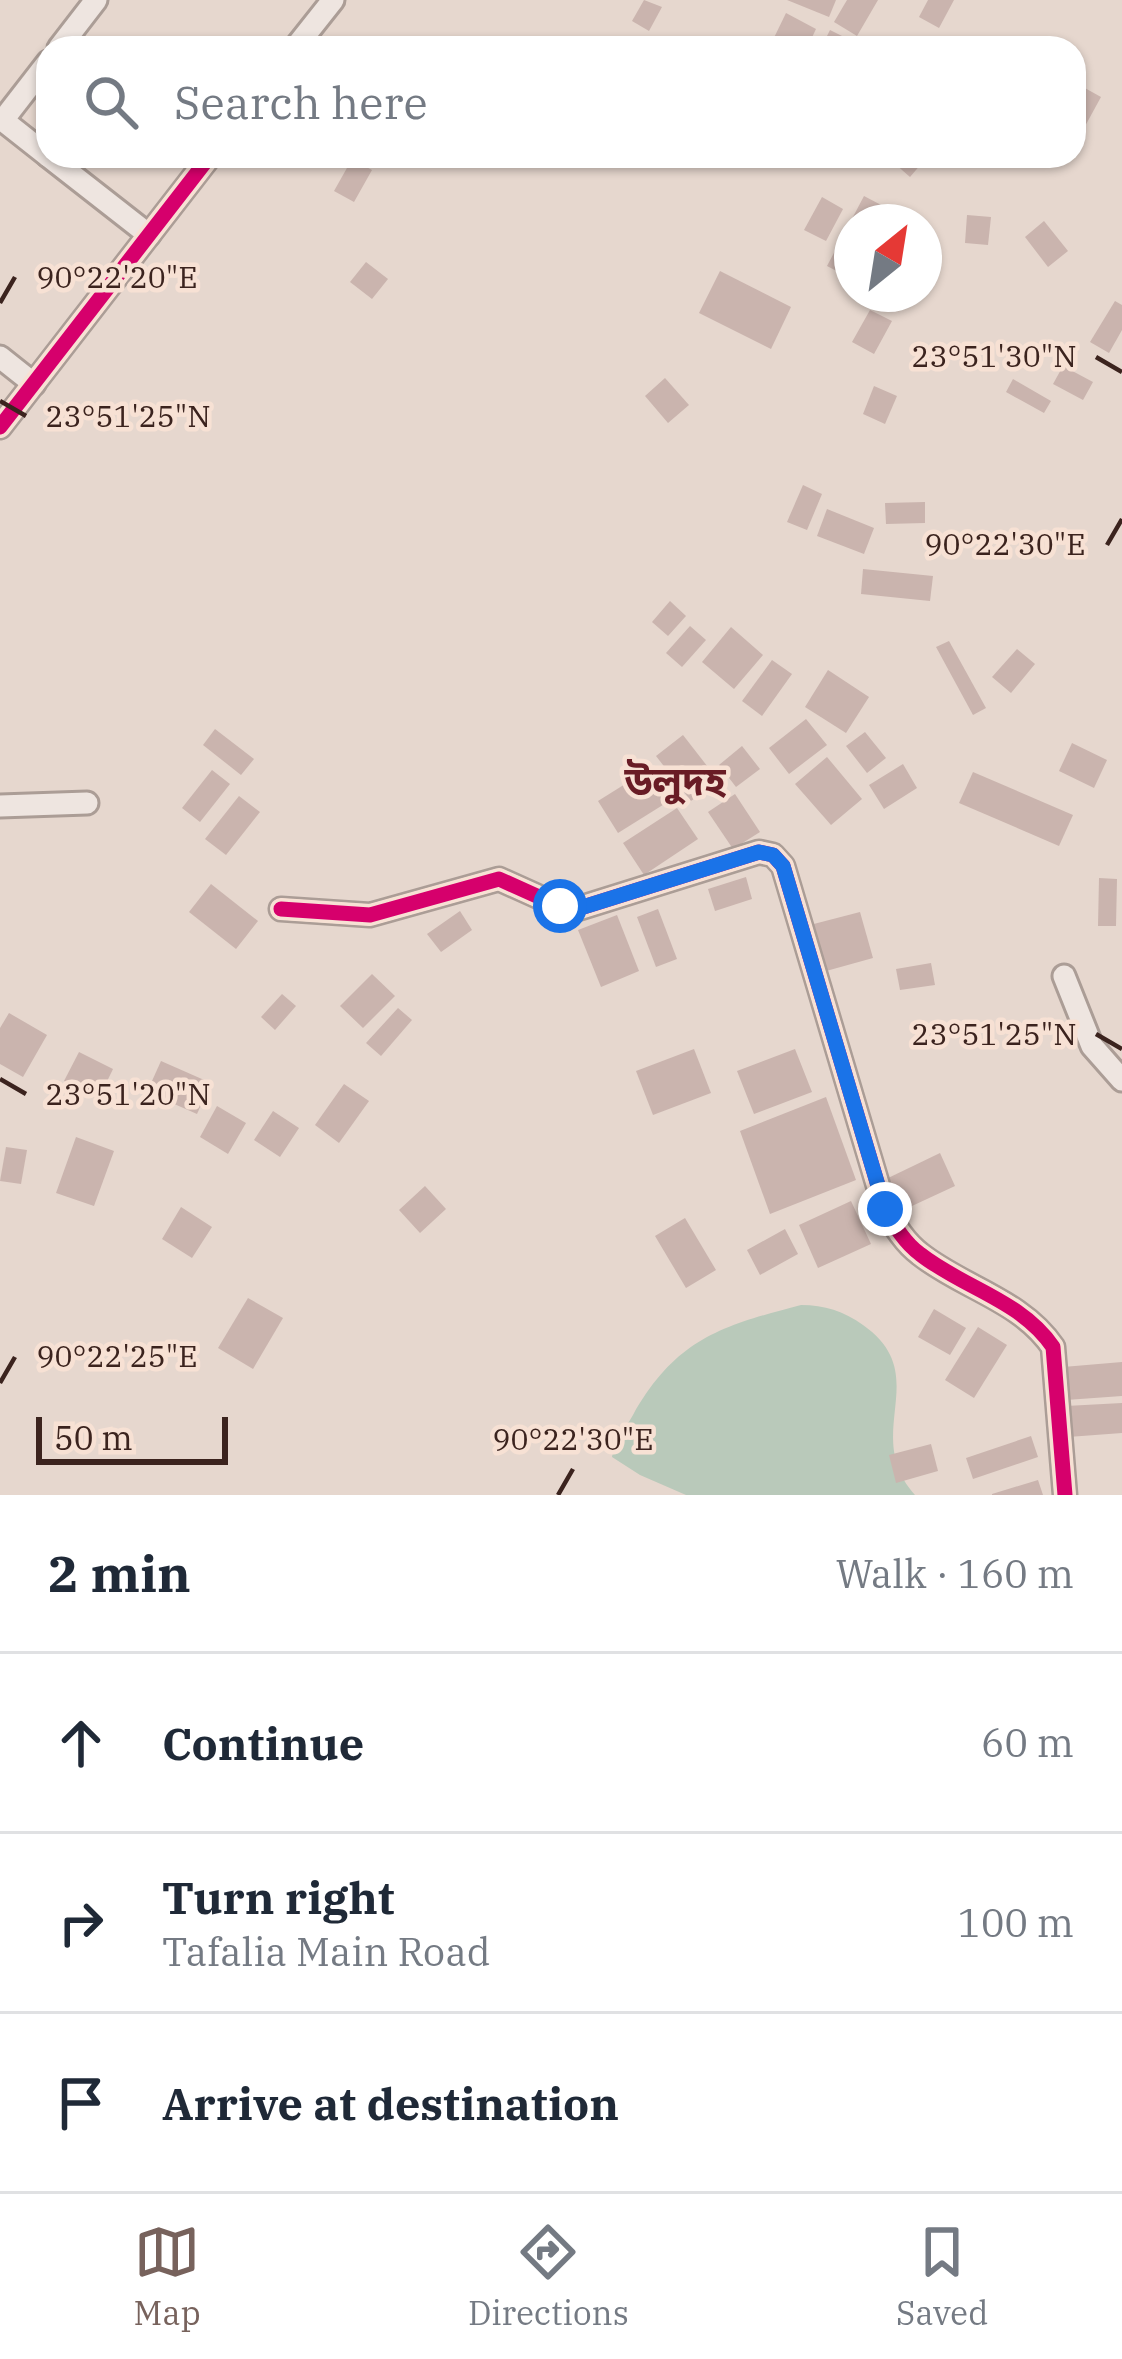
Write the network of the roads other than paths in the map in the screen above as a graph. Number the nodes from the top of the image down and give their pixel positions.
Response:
1 (96, 0) edge
2 (333, 0) edge
3 (68, 36) edge
4 (304, 36) edge
5 (36, 77) edge
6 (2, 119) edge
7 (36, 146) edge
8 (63, 168) edge
9 (201, 168) edge
10 (148, 235) junction
11 (0, 357) edge
12 (34, 384) junction
13 (0, 427) edge
14 (87, 803) dead end
15 (0, 806) edge
16 (281, 910) dead end
17 (1064, 976) dead end
18 (1122, 1080) edge
19 (1065, 1495) edge

1 - 3 street
2 - 4 street
5 - 6 street
6 - 7 street
8 - 10 street
9 - 10 street
10 - 12 street
11 - 12 street
12 - 13 street
14 - 15 street
16 - 19 street
17 - 18 street

